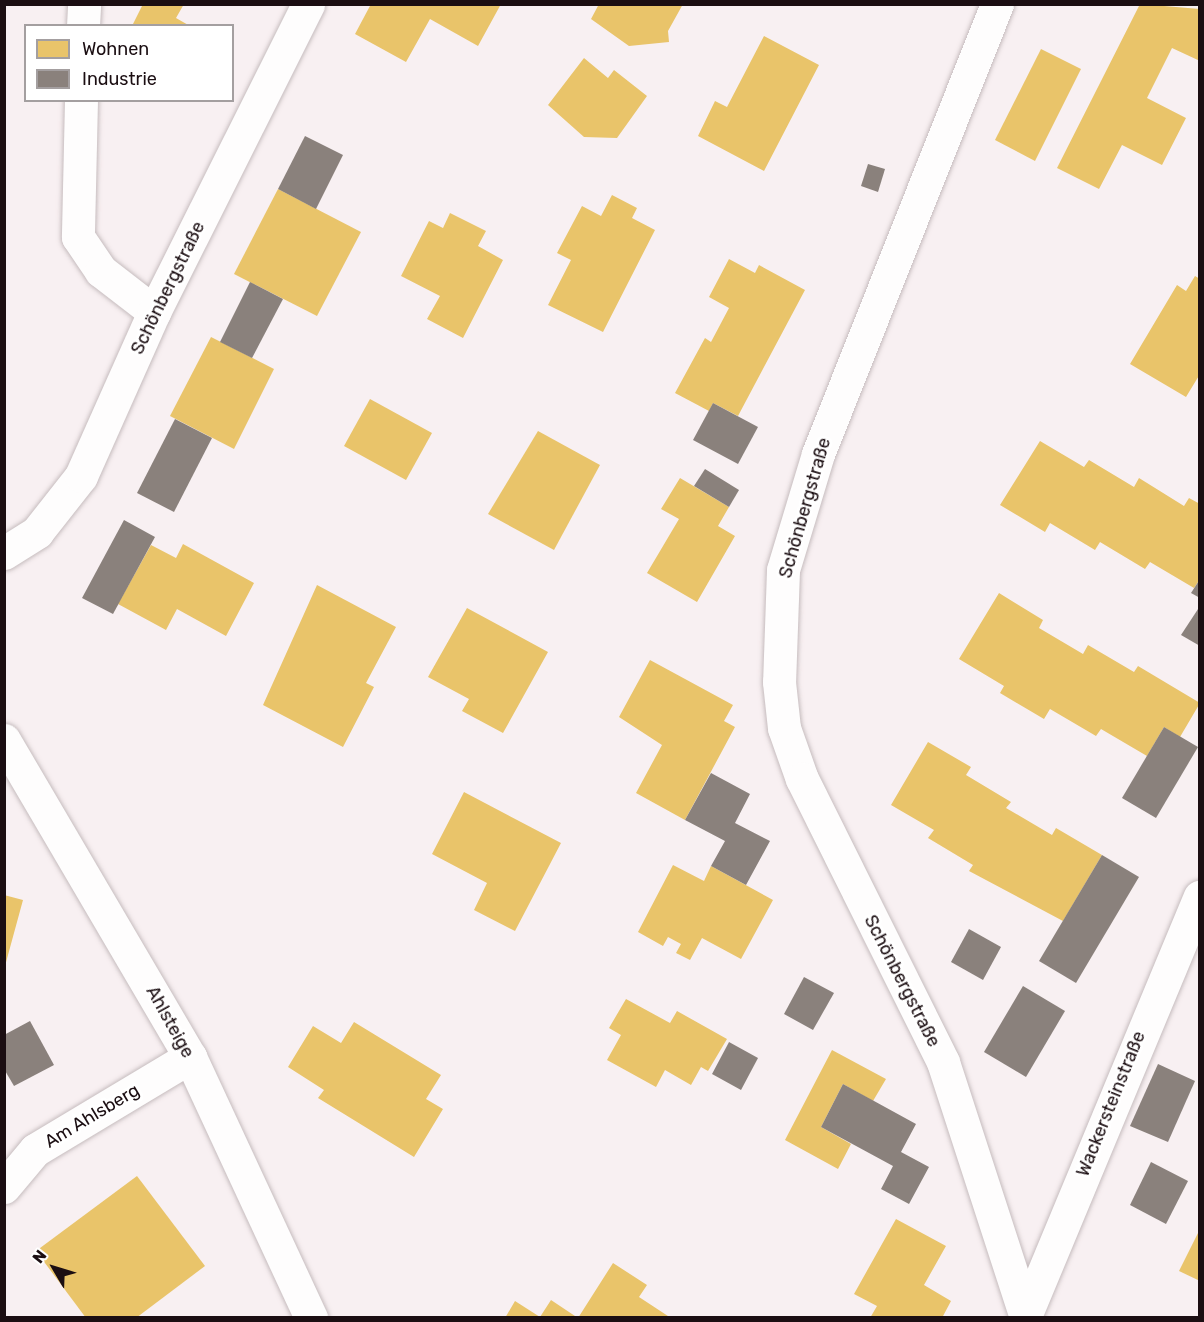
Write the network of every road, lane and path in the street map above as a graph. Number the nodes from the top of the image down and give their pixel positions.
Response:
1 (84, 4) edge
2 (308, 4) edge
3 (997, 4) edge
4 (83, 24) edge
5 (81, 102) edge
6 (154, 312) junction
7 (4, 553) edge
8 (4, 740) edge
9 (1200, 897) edge
10 (190, 1057) junction
11 (4, 1187) edge
12 (1026, 1316) edge
13 (311, 1317) edge

1 - 4 street
2 - 6 street, Schönbergstraße
3 - 12 street, Schönbergstraße
5 - 6 street
6 - 7 street, Schönbergstraße
8 - 10 street, Ahlsteige
9 - 12 street, Wackersteinstraße
10 - 11 street, Am Ahlsberg
10 - 13 street, Ahlsteige

